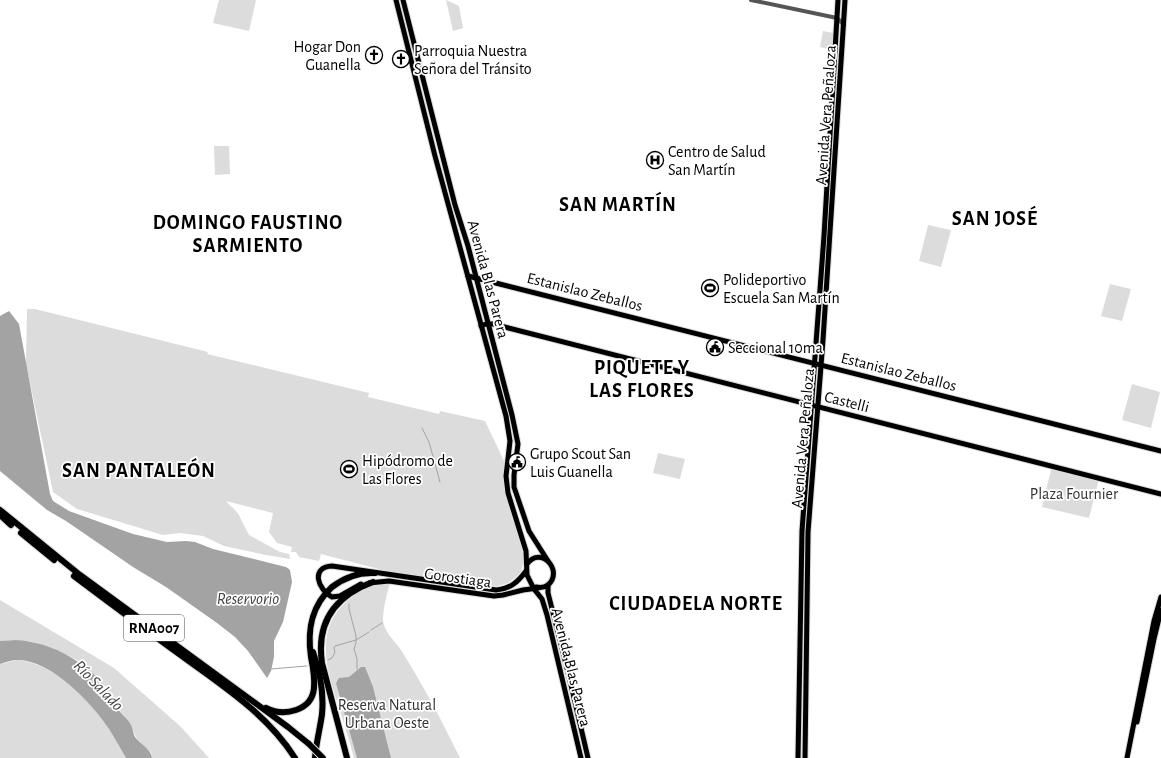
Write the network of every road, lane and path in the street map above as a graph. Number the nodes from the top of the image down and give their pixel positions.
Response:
1 (396, 0) edge
2 (403, 0) edge
3 (751, 0) edge
4 (838, 0) edge
5 (845, 0) edge
6 (837, 18) junction
7 (844, 26) junction
8 (468, 276) junction
9 (475, 277) junction
10 (488, 323) junction
11 (481, 326) junction
12 (815, 364) junction
13 (821, 365) junction
14 (815, 406) junction
15 (1161, 451) edge
16 (1161, 494) edge
17 (0, 510) edge
18 (0, 515) edge
19 (548, 561) junction
20 (527, 565) junction
21 (526, 571) junction
22 (374, 573) junction
23 (373, 582) junction
24 (548, 584) junction
25 (453, 587) junction
26 (535, 587) junction
27 (326, 593) junction
28 (1161, 597) edge
29 (1161, 610) edge
30 (164, 636) junction
31 (310, 639) junction
32 (295, 758) edge
33 (315, 758) edge
34 (323, 758) edge
35 (347, 758) edge
36 (581, 758) edge
37 (588, 758) edge
38 (798, 758) edge
39 (804, 758) edge
40 (1127, 758) edge
41 (1130, 758) edge

1 - 8 main road, Avenida Blas Parera
2 - 9 main road, Avenida Blas Parera
3 - 6 street
4 - 6 main road, Avenida Vera Peñaloza
5 - 7 main road, Avenida Vera Peñaloza
6 - 7 street
6 - 12 main road, Avenida Vera Peñaloza
7 - 13 main road, Avenida Vera Peñaloza
8 - 9 main road, Estanislao Zeballos
8 - 11 main road, Avenida Blas Parera
9 - 10 main road, Avenida Blas Parera
9 - 12 main road, Estanislao Zeballos
10 - 11 main road
10 - 14 main road, Castelli
10 - 19 main road, Avenida Blas Parera
11 - 20 main road, Avenida Blas Parera
12 - 13 main road, Estanislao Zeballos
12 - 14 main road, Avenida Vera Peñaloza
13 - 14 main road, Avenida Vera Peñaloza
13 - 15 main road, Estanislao Zeballos
14 - 16 main road, Castelli
14 - 38 main road, Avenida Vera Peñaloza
14 - 39 main road, Avenida Vera Peñaloza
17 - 30 highway, RNA007
18 - 32 highway, RNA007
19 - 20 main road
19 - 24 main road
20 - 21 main road
21 - 25 main road, Gorostiaga
21 - 26 main road
22 - 25 main road, Gorostiaga
22 - 27 highway
22 - 27 main road, Gorostiaga
23 - 25 main road, Gorostiaga
23 - 27 main road, Gorostiaga
23 - 35 highway
24 - 26 main road, Gorostiaga
24 - 37 main road, Avenida Blas Parera
25 - 26 main road, Gorostiaga
26 - 36 main road, Avenida Blas Parera
27 - 31 highway
28 - 40 main road
29 - 41 main road
30 - 31 highway
30 - 34 highway, RNA007, bridge
31 - 33 highway

